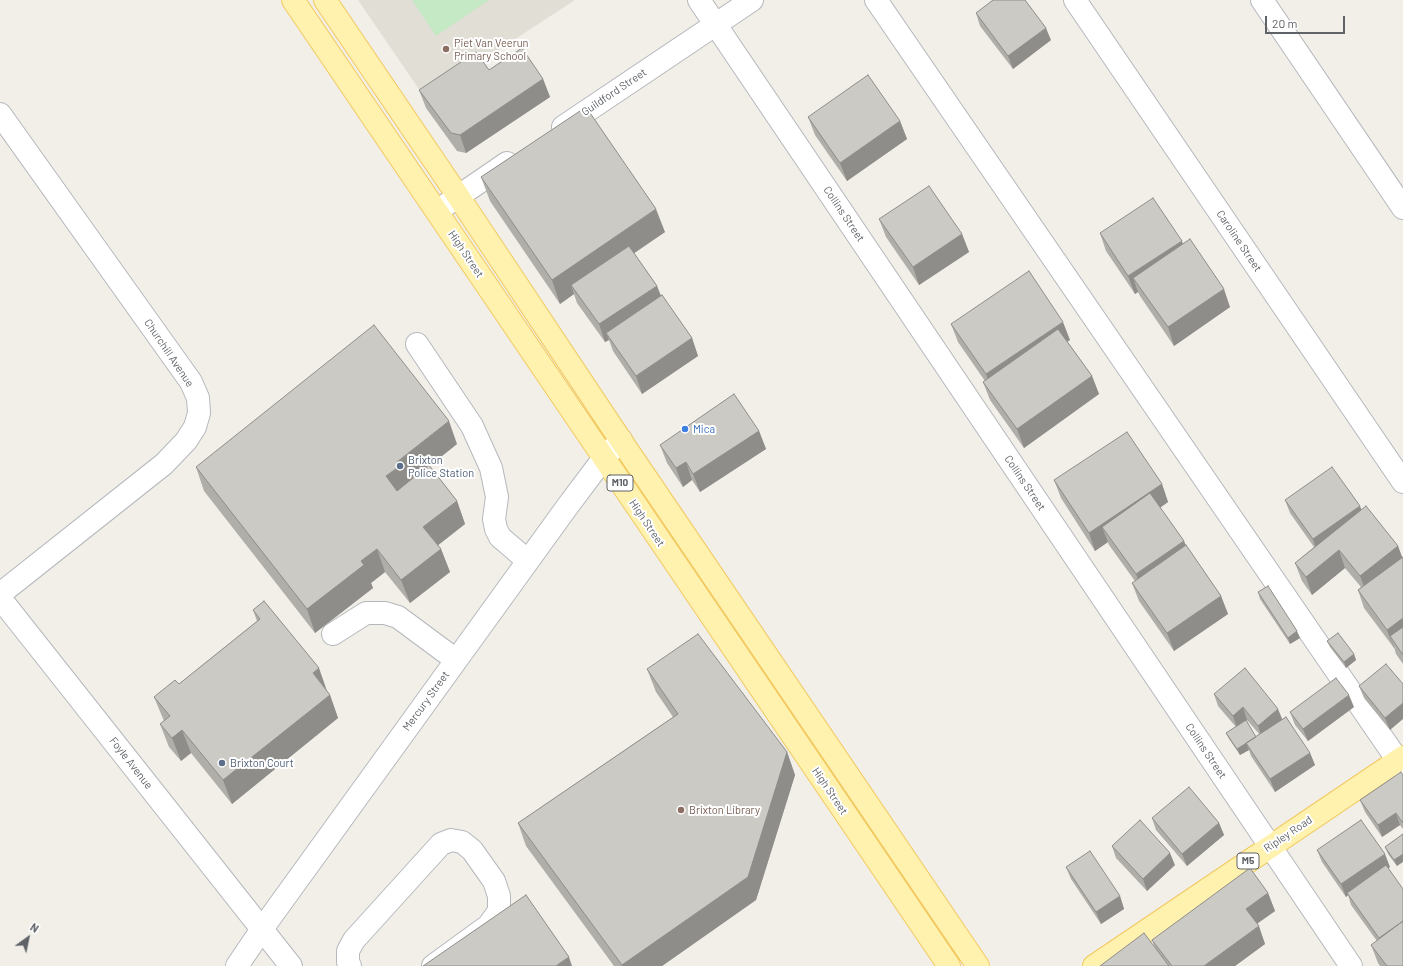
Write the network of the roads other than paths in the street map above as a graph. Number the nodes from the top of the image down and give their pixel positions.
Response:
1 (292, 0) edge
2 (325, 0) edge
3 (699, 0) edge
4 (752, 0) edge
5 (876, 0) edge
6 (1075, 0) edge
7 (1262, 0) edge
8 (716, 24) junction
9 (0, 114) edge
10 (544, 139) edge
11 (524, 152) edge
12 (458, 196) junction
13 (1403, 208) edge
14 (437, 211) junction
15 (417, 344) dead end
16 (621, 440) junction
17 (603, 459) junction
18 (1403, 482) edge
19 (528, 561) junction
20 (0, 594) edge
21 (0, 598) edge
22 (333, 634) dead end
23 (456, 660) junction
24 (1401, 762) edge
25 (1270, 846) junction
26 (262, 929) junction
27 (237, 966) edge
28 (291, 966) edge
29 (350, 966) edge
30 (433, 966) edge
31 (949, 966) edge
32 (978, 966) edge
33 (1094, 966) edge
34 (1351, 966) edge

1 - 14 main road, High Street / M10
2 - 12 main road, M10
3 - 8 street, Collins Street
4 - 8 street, Guildford Street
5 - 24 street
6 - 18 street, Caroline Street
7 - 13 street
8 - 10 street, Guildford Street
8 - 25 street, Collins Street
9 - 20 street, Churchill Avenue
11 - 12 street
12 - 14 street
12 - 16 main road, M10
14 - 17 main road, High Street / M10
15 - 19 street
16 - 17 street, Mercury Street
16 - 32 main road, M10
17 - 19 street, Mercury Street
17 - 31 main road, High Street / M10
19 - 23 street, Mercury Street
21 - 26 street, Foyle Avenue
22 - 23 street
23 - 26 street, Mercury Street
24 - 25 main road, Ripley Road / M5
25 - 33 main road, Ripley Road / M5
25 - 34 street, Collins Street
26 - 27 street, Mercury Street
26 - 28 street, Foyle Avenue
29 - 30 street

